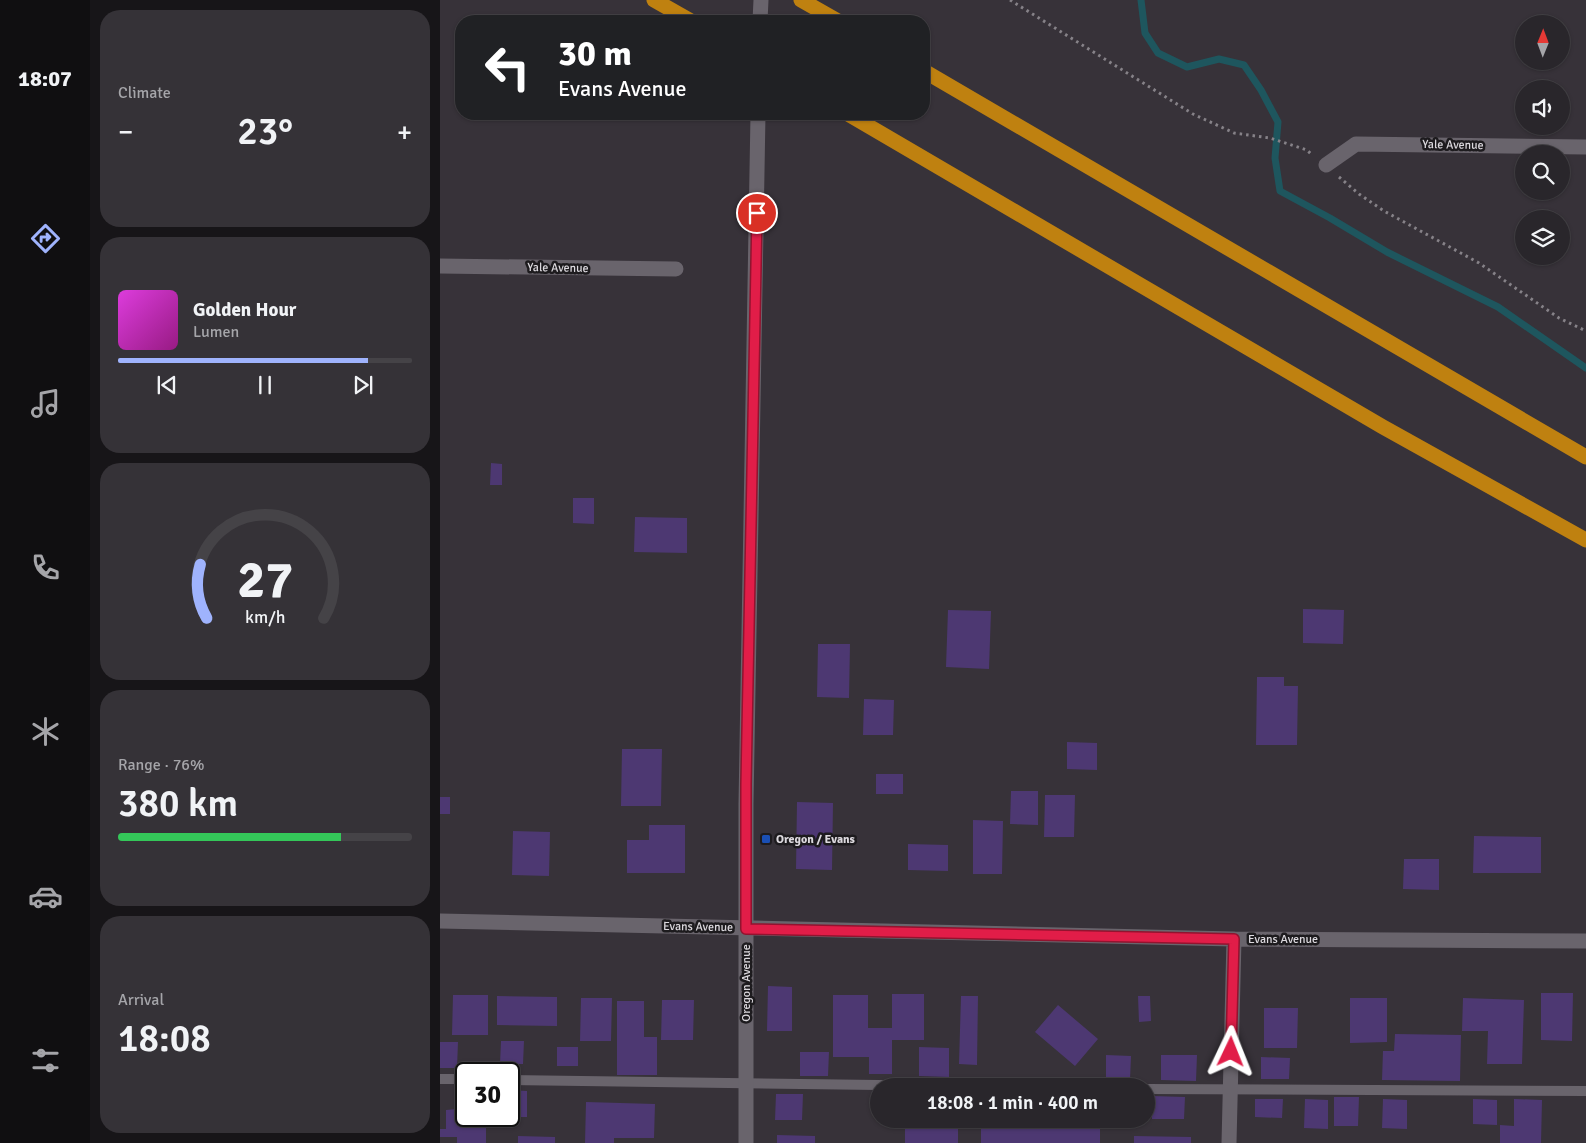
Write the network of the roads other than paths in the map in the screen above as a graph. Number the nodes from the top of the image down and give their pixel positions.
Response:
1 (654, 0) edge
2 (761, 0) edge
3 (801, 0) edge
4 (680, 15) edge
5 (760, 15) edge
6 (827, 15) edge
7 (930, 74) edge
8 (758, 120) edge
9 (858, 120) edge
10 (1586, 147) edge
11 (1326, 165) road end
12 (440, 266) edge
13 (676, 269) dead end
14 (1586, 457) edge
15 (1586, 540) edge
16 (440, 921) edge
17 (746, 929) junction
18 (1234, 939) junction
19 (1586, 942) edge
20 (440, 1079) edge
21 (455, 1079) edge
22 (520, 1080) edge
23 (746, 1083) junction
24 (870, 1085) edge
25 (1155, 1089) edge
26 (1230, 1090) junction
27 (1586, 1091) edge
28 (746, 1143) edge
29 (1228, 1143) edge

1 - 4 highway
2 - 5 street
3 - 6 highway
7 - 14 highway
8 - 17 street, Oregon Avenue
9 - 15 highway
10 - 11 street, Yale Avenue
12 - 13 street, Yale Avenue
16 - 17 street, Evans Avenue
17 - 18 street, Evans Avenue
17 - 23 street, Oregon Avenue
18 - 19 street, Evans Avenue
18 - 26 street
20 - 21 lane
22 - 23 lane
23 - 24 lane
23 - 28 street, Oregon Avenue
25 - 26 lane
26 - 27 lane
26 - 29 street

